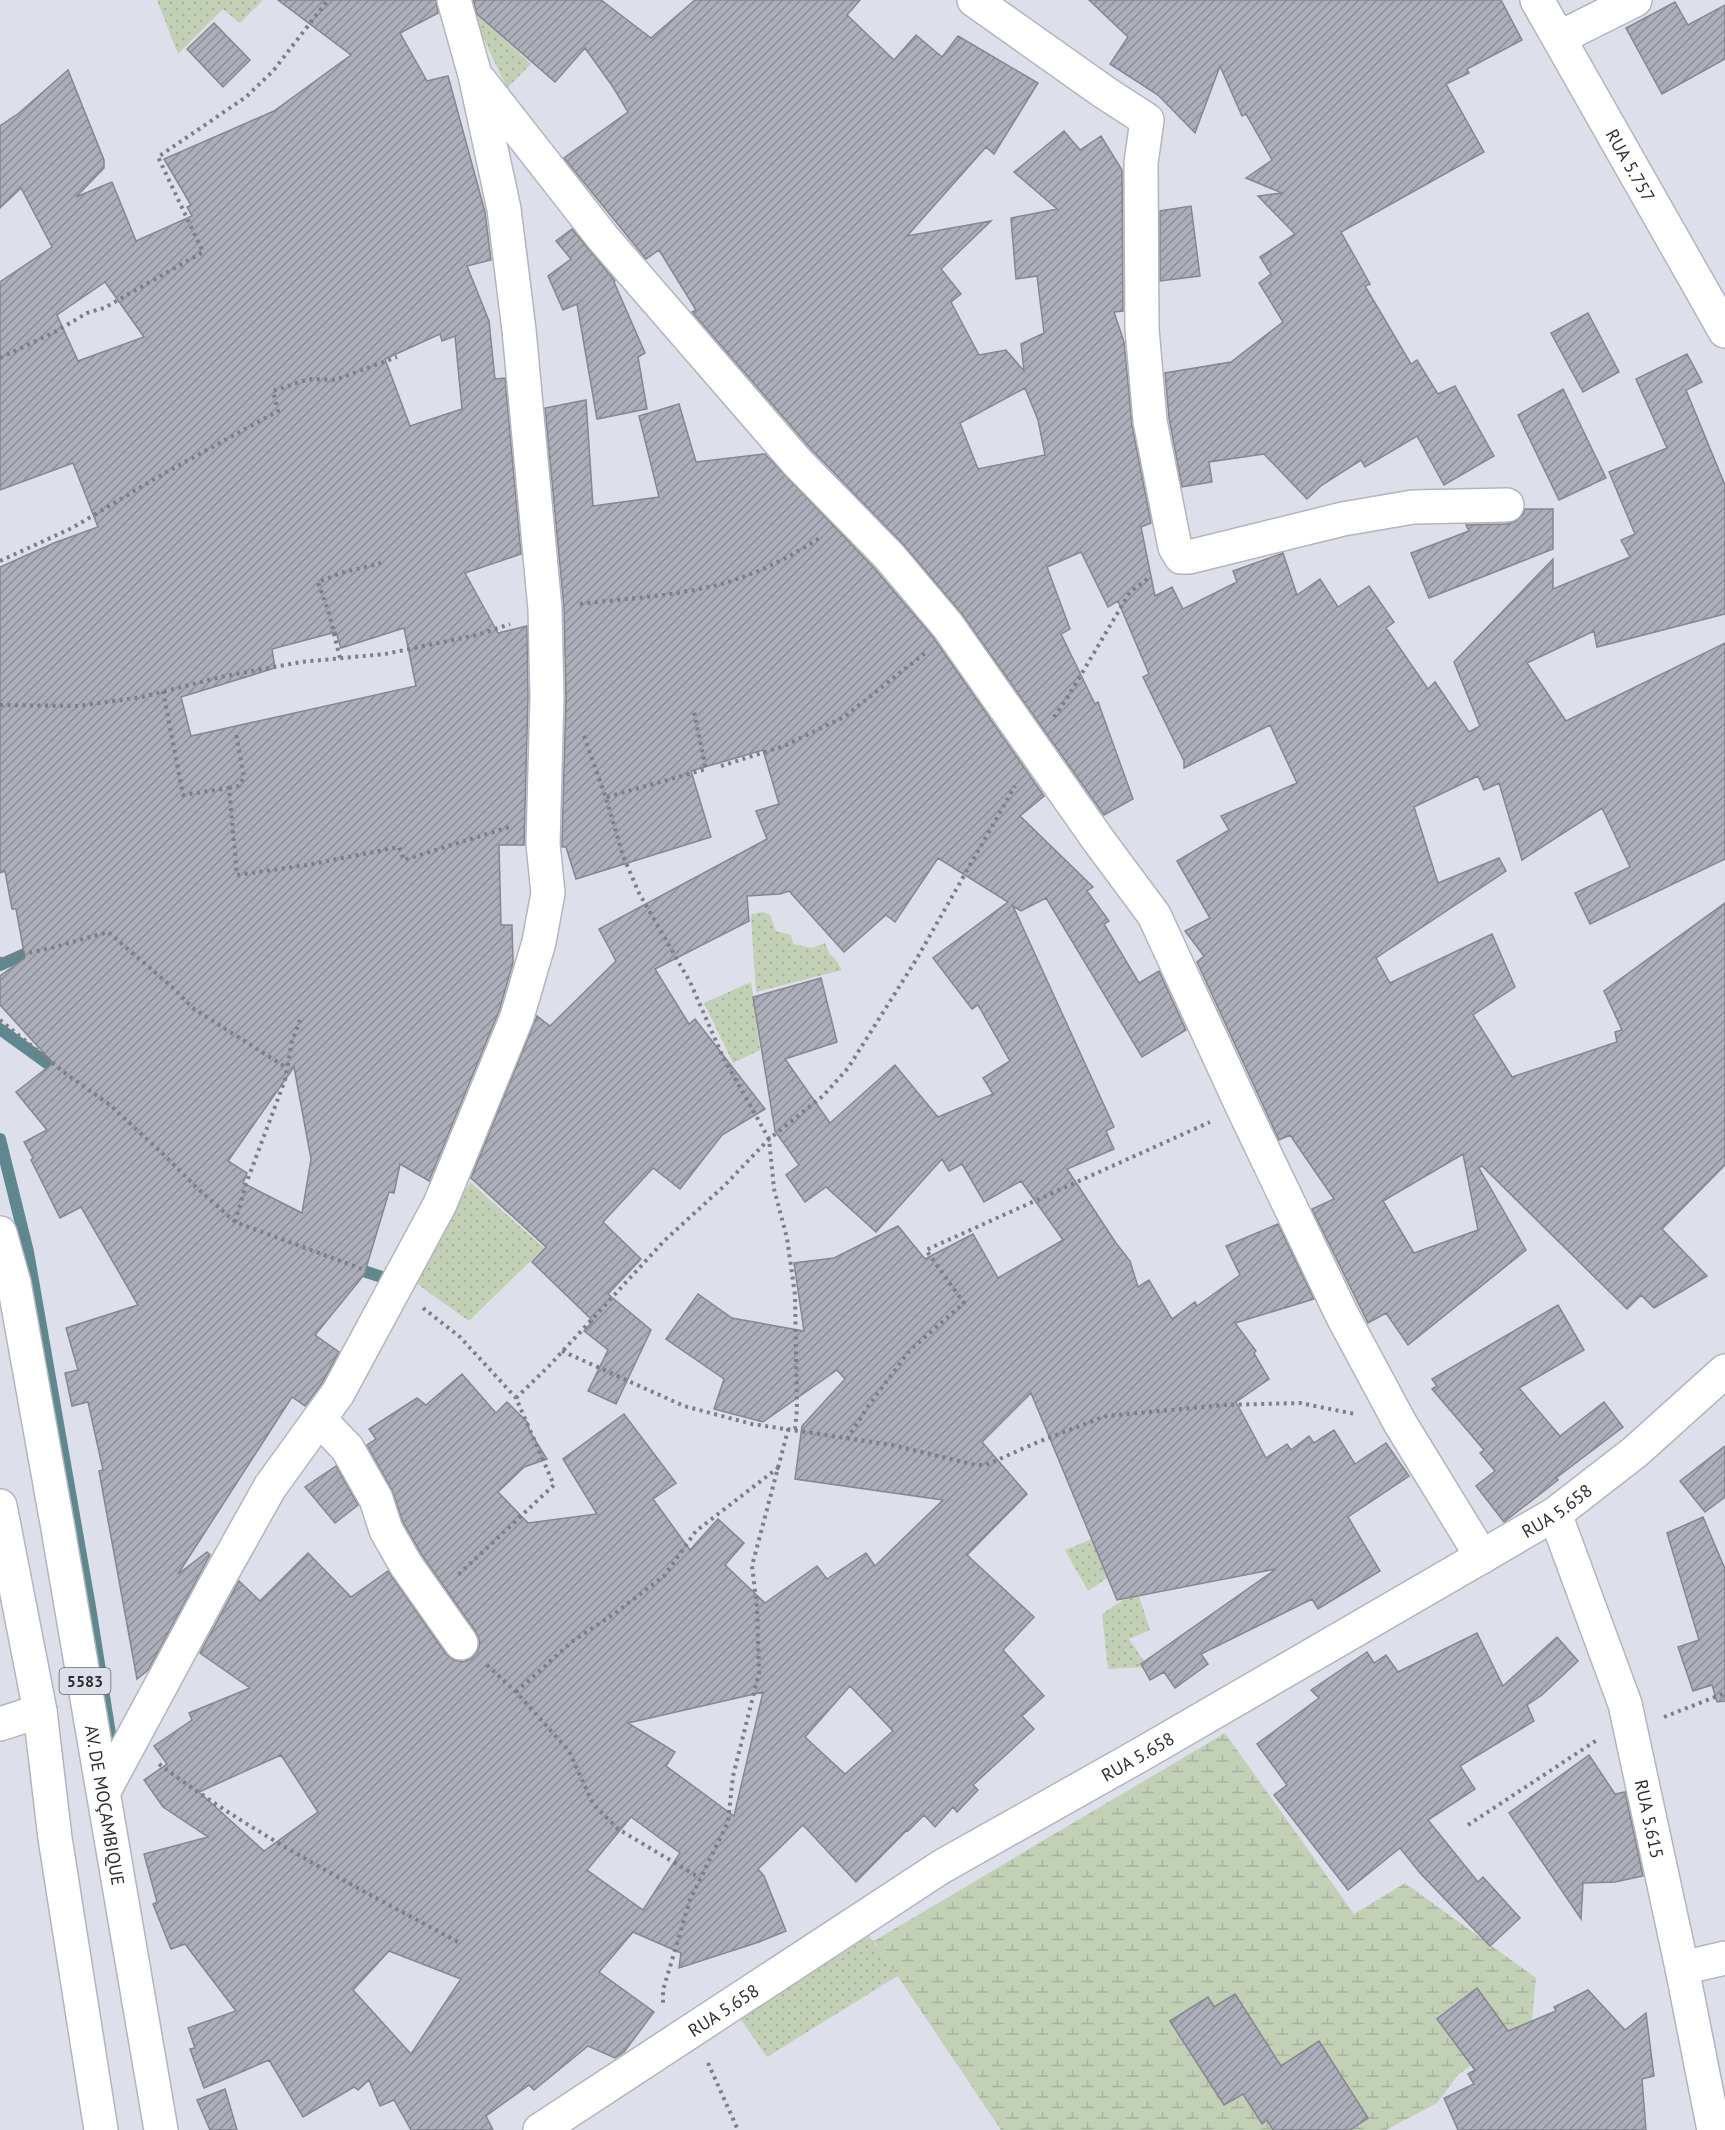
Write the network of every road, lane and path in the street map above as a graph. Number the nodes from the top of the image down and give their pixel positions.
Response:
1 (327, 0) edge
2 (454, 0) edge
3 (974, 0) edge
4 (1537, 0) edge
5 (1635, 0) edge
6 (1559, 38) junction
7 (475, 75) junction
8 (1724, 325) edge
9 (397, 357) dead end
10 (0, 358) edge
11 (1507, 505) dead end
12 (850, 516) junction
13 (0, 561) edge
14 (381, 562) dead end
15 (1150, 577) dead end
16 (545, 613) junction
17 (930, 648) dead end
18 (340, 658) junction
19 (163, 691) junction
20 (0, 705) edge
21 (694, 712) dead end
22 (1052, 719) dead end
23 (582, 732) dead end
24 (236, 735) dead end
25 (721, 766) dead end
26 (1016, 786) dead end
27 (229, 788) junction
28 (607, 797) dead end
29 (543, 815) junction
30 (0, 959) edge
31 (0, 1020) edge
32 (300, 1020) dead end
33 (287, 1068) junction
34 (1243, 1108) junction
35 (769, 1138) junction
36 (236, 1222) junction
37 (0, 1233) edge
38 (372, 1272) dead end
39 (416, 1303) dead end
40 (562, 1351) junction
41 (1725, 1371) edge
42 (516, 1398) junction
43 (320, 1420) junction
44 (1400, 1423) junction
45 (788, 1430) junction
46 (847, 1439) junction
47 (779, 1466) junction
48 (0, 1506) edge
49 (1555, 1514) junction
50 (1482, 1557) junction
51 (431, 1600) junction
52 (461, 1643) joint
53 (516, 1692) junction
54 (1725, 1692) edge
55 (40, 1711) junction
56 (0, 1724) edge
57 (1629, 1725) junction
58 (130, 1742) junction
59 (104, 1791) junction
60 (1468, 1825) dead end
61 (700, 1878) junction
62 (458, 1942) dead end
63 (1725, 1958) edge
64 (1682, 1968) junction
65 (692, 2030) junction
66 (663, 2049) junction
67 (101, 2130) edge
68 (161, 2130) edge
69 (540, 2130) edge
70 (738, 2130) edge
71 (1714, 2130) edge

1 - 10 path
2 - 7 main road
3 - 11 main road
4 - 6 main road, RUA 5.757
5 - 6 main road
6 - 8 main road, RUA 5.757
7 - 12 main road
7 - 16 main road
9 - 13 path
12 - 16 path
12 - 34 main road
14 - 18 path
15 - 22 path
16 - 18 path
16 - 29 main road
17 - 25 path
18 - 19 path
19 - 20 path
19 - 27 path
21 - 28 path
23 - 35 path
24 - 27 path
26 - 35 path
27 - 29 path
29 - 43 main road
30 - 33 path
31 - 36 path
32 - 33 path
33 - 36 path
34 - 44 main road
34 - 46 path
35 - 40 path
35 - 45 path
36 - 38 path
37 - 59 main road, AV. DE MOÇAMBIQUE / 5583
39 - 42 path
40 - 42 path
40 - 45 path
41 - 49 main road, RUA 5.658
42 - 51 path
43 - 51 main road
43 - 58 main road
44 - 46 path
44 - 50 main road
45 - 46 path
45 - 47 path
47 - 53 path
47 - 61 path
48 - 55 main road, 5583
49 - 50 main road, RUA 5.658
49 - 57 main road, RUA 5.615
50 - 65 main road, RUA 5.658
51 - 52 main road
52 - 53 path
53 - 61 path
54 - 57 path
55 - 56 main road
55 - 67 main road, 5583
57 - 60 path
57 - 64 main road, RUA 5.615
58 - 59 main road
58 - 62 path
59 - 68 main road, AV. DE MOÇAMBIQUE / 5583
61 - 66 path
63 - 64 main road
64 - 71 main road, RUA 5.615
65 - 66 main road, RUA 5.658
65 - 70 path
66 - 69 main road, RUA 5.658

